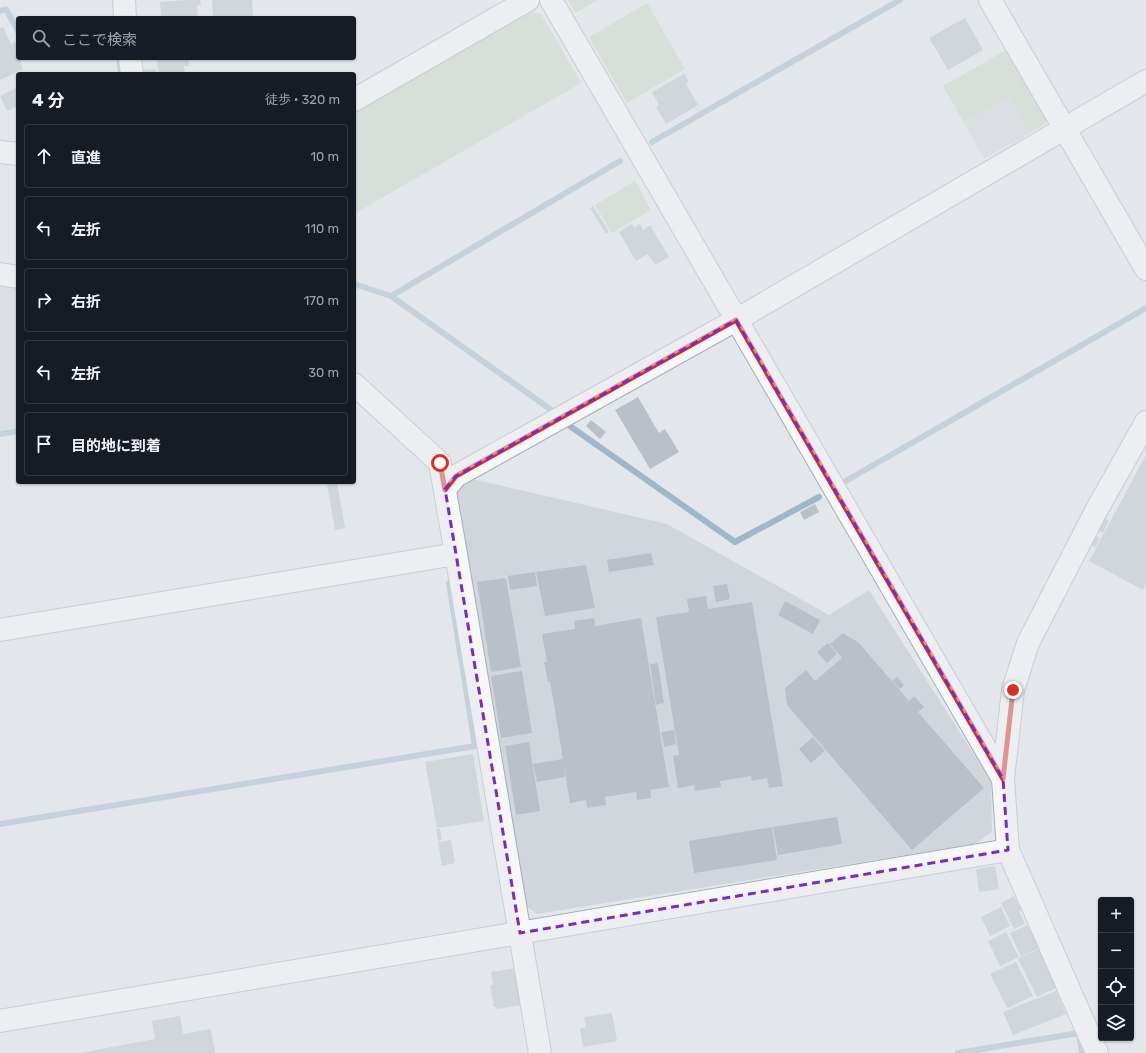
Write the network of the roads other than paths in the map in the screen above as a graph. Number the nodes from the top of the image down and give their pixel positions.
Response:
1 (124, 0) edge
2 (528, 0) edge
3 (551, 0) edge
4 (990, 0) edge
5 (126, 16) edge
6 (130, 60) edge
7 (132, 72) edge
8 (1146, 81) edge
9 (356, 99) edge
10 (1064, 128) junction
11 (0, 152) edge
12 (16, 154) edge
13 (1146, 269) edge
14 (0, 274) edge
15 (16, 277) edge
16 (736, 320) junction
17 (356, 386) edge
18 (1146, 422) edge
19 (445, 490) junction
20 (456, 554) junction
21 (0, 630) edge
22 (1003, 779) junction
23 (1008, 850) junction
24 (520, 933) junction
25 (0, 1021) edge
26 (1097, 1052) edge
27 (540, 1053) edge

1 - 5 street
2 - 9 street
3 - 16 street
4 - 10 street
6 - 7 street
8 - 10 street
10 - 13 street
10 - 16 street
11 - 12 street
14 - 15 street
16 - 19 street
16 - 22 street
17 - 19 street
18 - 22 street
19 - 20 street
20 - 21 street
20 - 24 street
22 - 23 street
23 - 24 street
23 - 26 street
24 - 25 street
24 - 27 street

